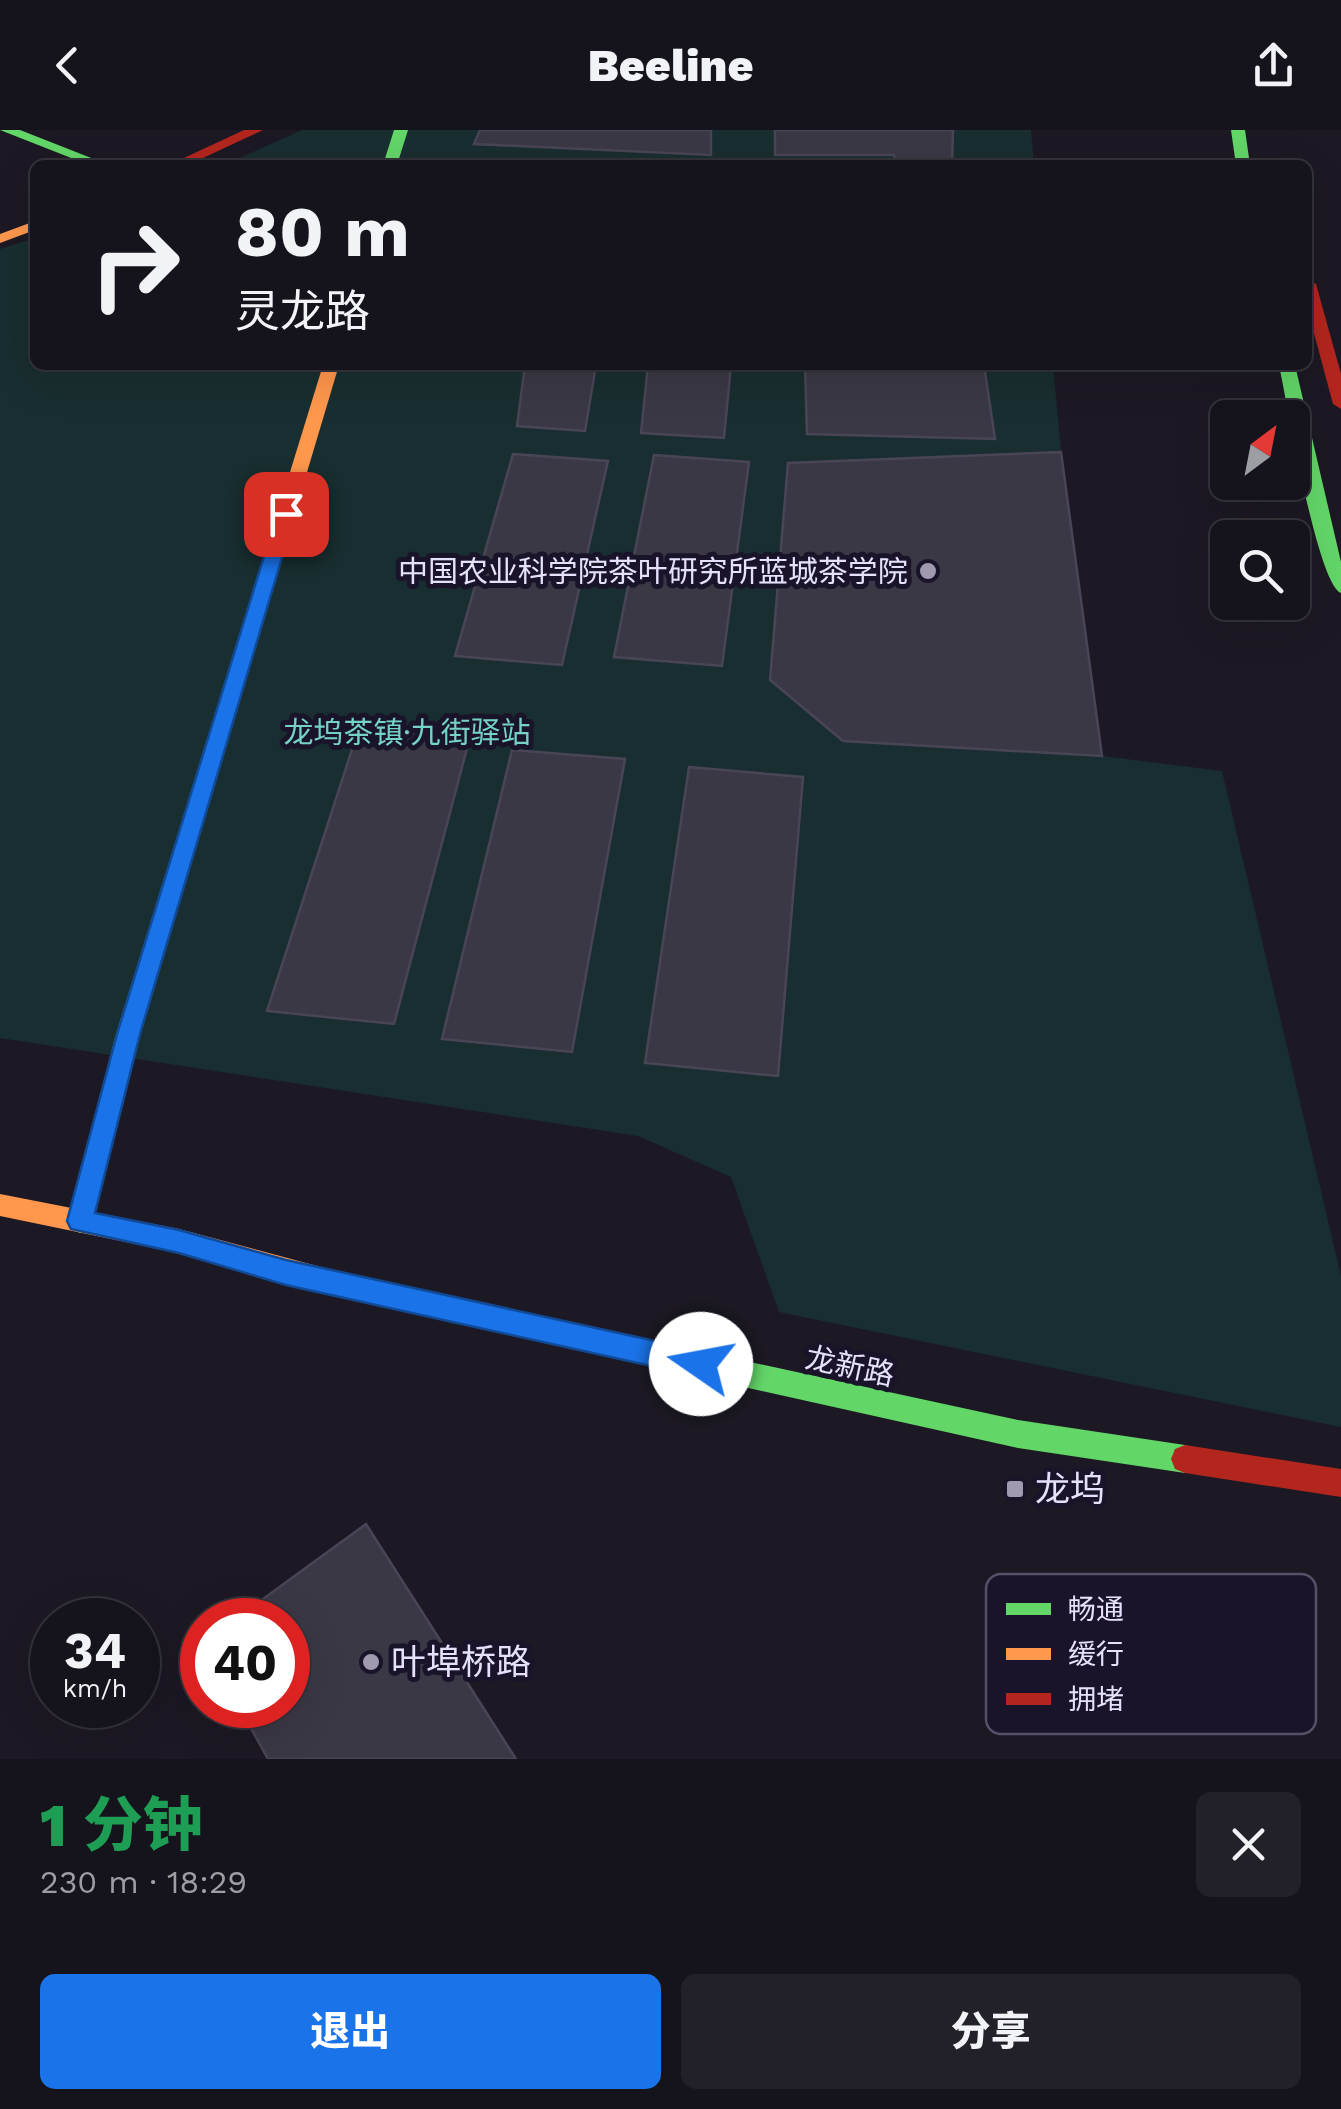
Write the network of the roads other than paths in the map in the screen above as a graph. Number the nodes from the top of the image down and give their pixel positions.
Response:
1 (7, 130) edge
2 (256, 130) edge
3 (400, 130) edge
4 (1238, 130) edge
5 (88, 160) edge
6 (187, 160) edge
7 (391, 160) edge
8 (1242, 160) edge
9 (30, 227) edge
10 (0, 239) edge
11 (1312, 299) edge
12 (329, 370) edge
13 (1287, 370) edge
14 (1341, 404) edge
15 (1341, 588) edge
16 (0, 1205) edge
17 (80, 1221) junction
18 (1341, 1483) edge

1 - 5 main road
2 - 6 main road
3 - 7 main road
4 - 8 main road
9 - 10 main road
11 - 14 main road
12 - 17 main road
13 - 15 main road
16 - 17 main road, 龙新路
17 - 18 main road, 龙新路

